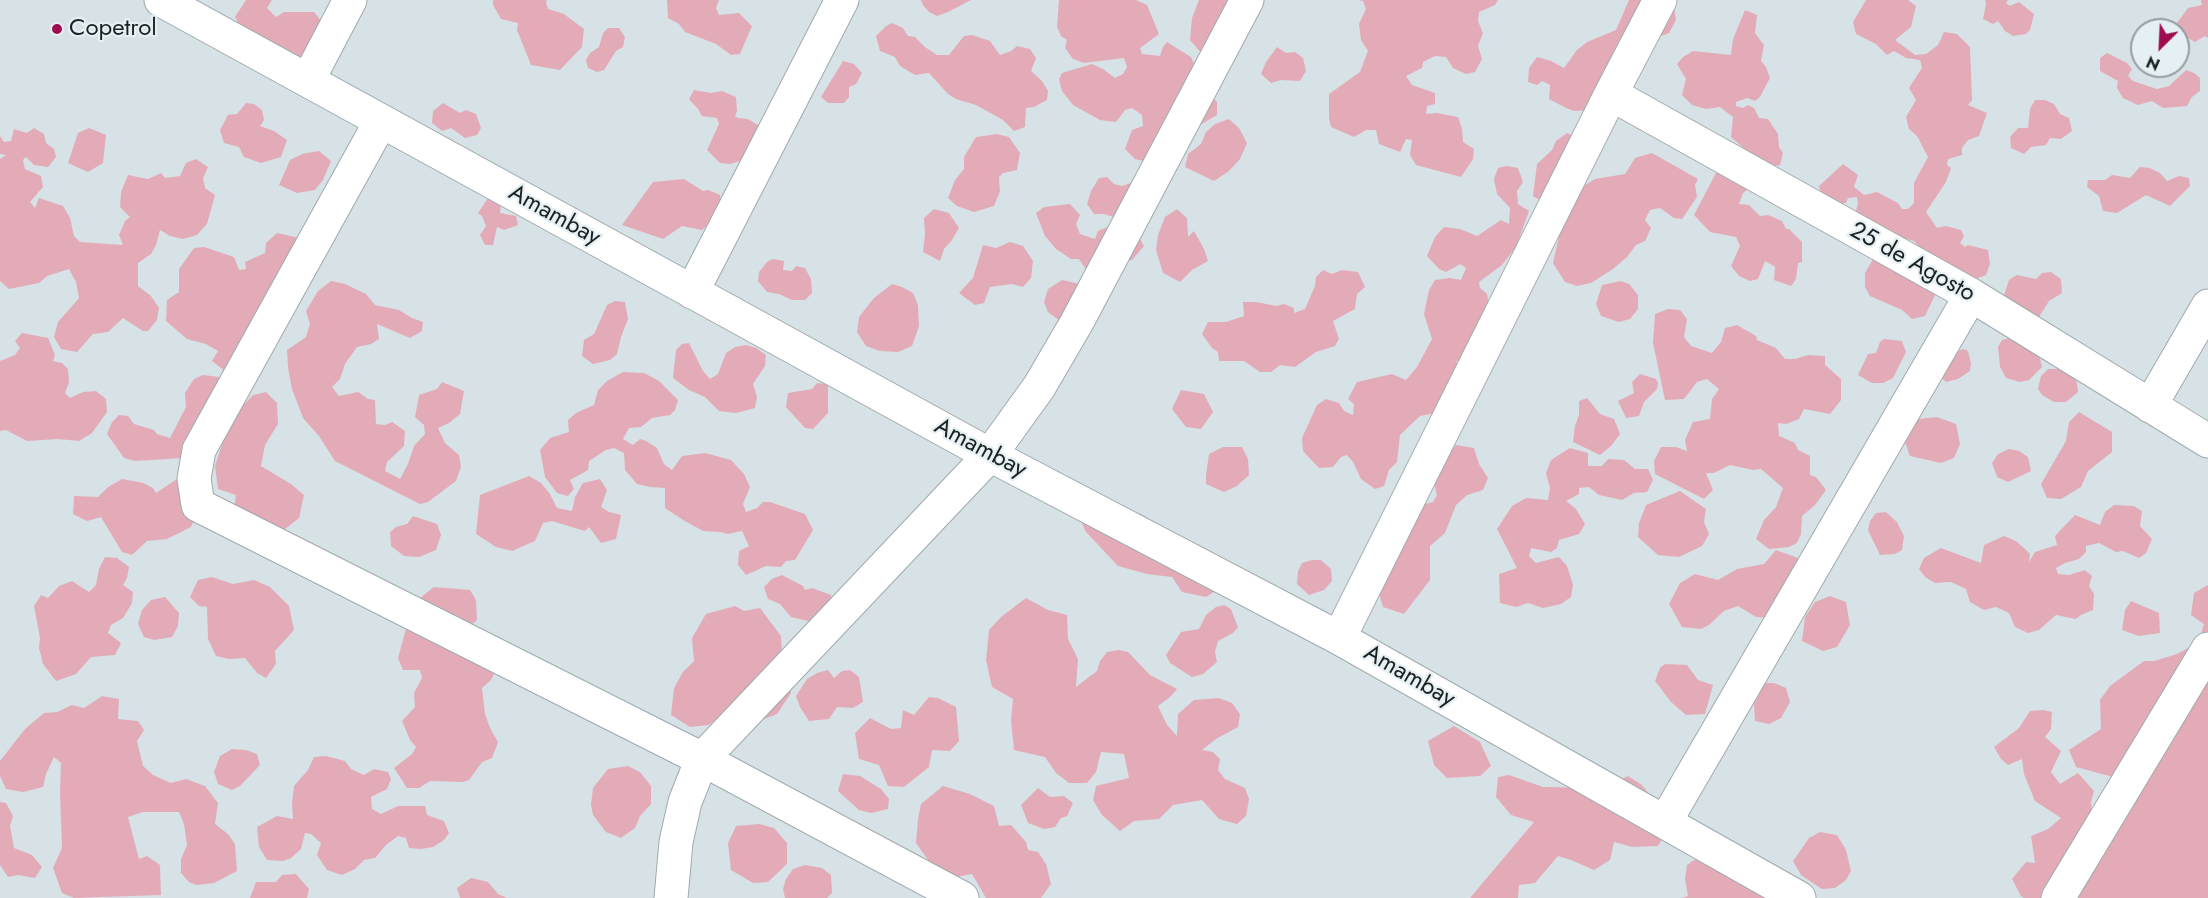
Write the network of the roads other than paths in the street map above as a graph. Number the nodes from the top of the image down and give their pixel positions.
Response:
1 (161, 0) edge
2 (350, 0) edge
3 (842, 0) edge
4 (1247, 0) edge
5 (1660, 0) edge
6 (308, 80) junction
7 (1611, 94) junction
8 (381, 121) junction
9 (692, 292) junction
10 (1971, 295) junction
11 (2208, 306) edge
12 (2150, 406) junction
13 (2208, 441) edge
14 (990, 456) junction
15 (1339, 638) junction
16 (2208, 649) edge
17 (702, 759) junction
18 (1665, 822) junction
19 (671, 898) edge
20 (962, 898) edge
21 (1799, 898) edge
22 (2058, 898) edge

1 - 6 street, Amambay
2 - 6 street
3 - 9 street
4 - 14 street
5 - 7 street
6 - 8 street, Amambay
7 - 10 street, 25 de Agosto
7 - 15 street
8 - 9 street, Amambay
8 - 17 street
9 - 14 street, Amambay
10 - 12 street, 25 de Agosto
10 - 18 street
11 - 12 street
12 - 13 street, 25 de Agosto
14 - 15 street, Amambay
14 - 17 street
15 - 18 street, Amambay
16 - 22 street
17 - 19 street
17 - 20 street
18 - 21 street, Amambay

